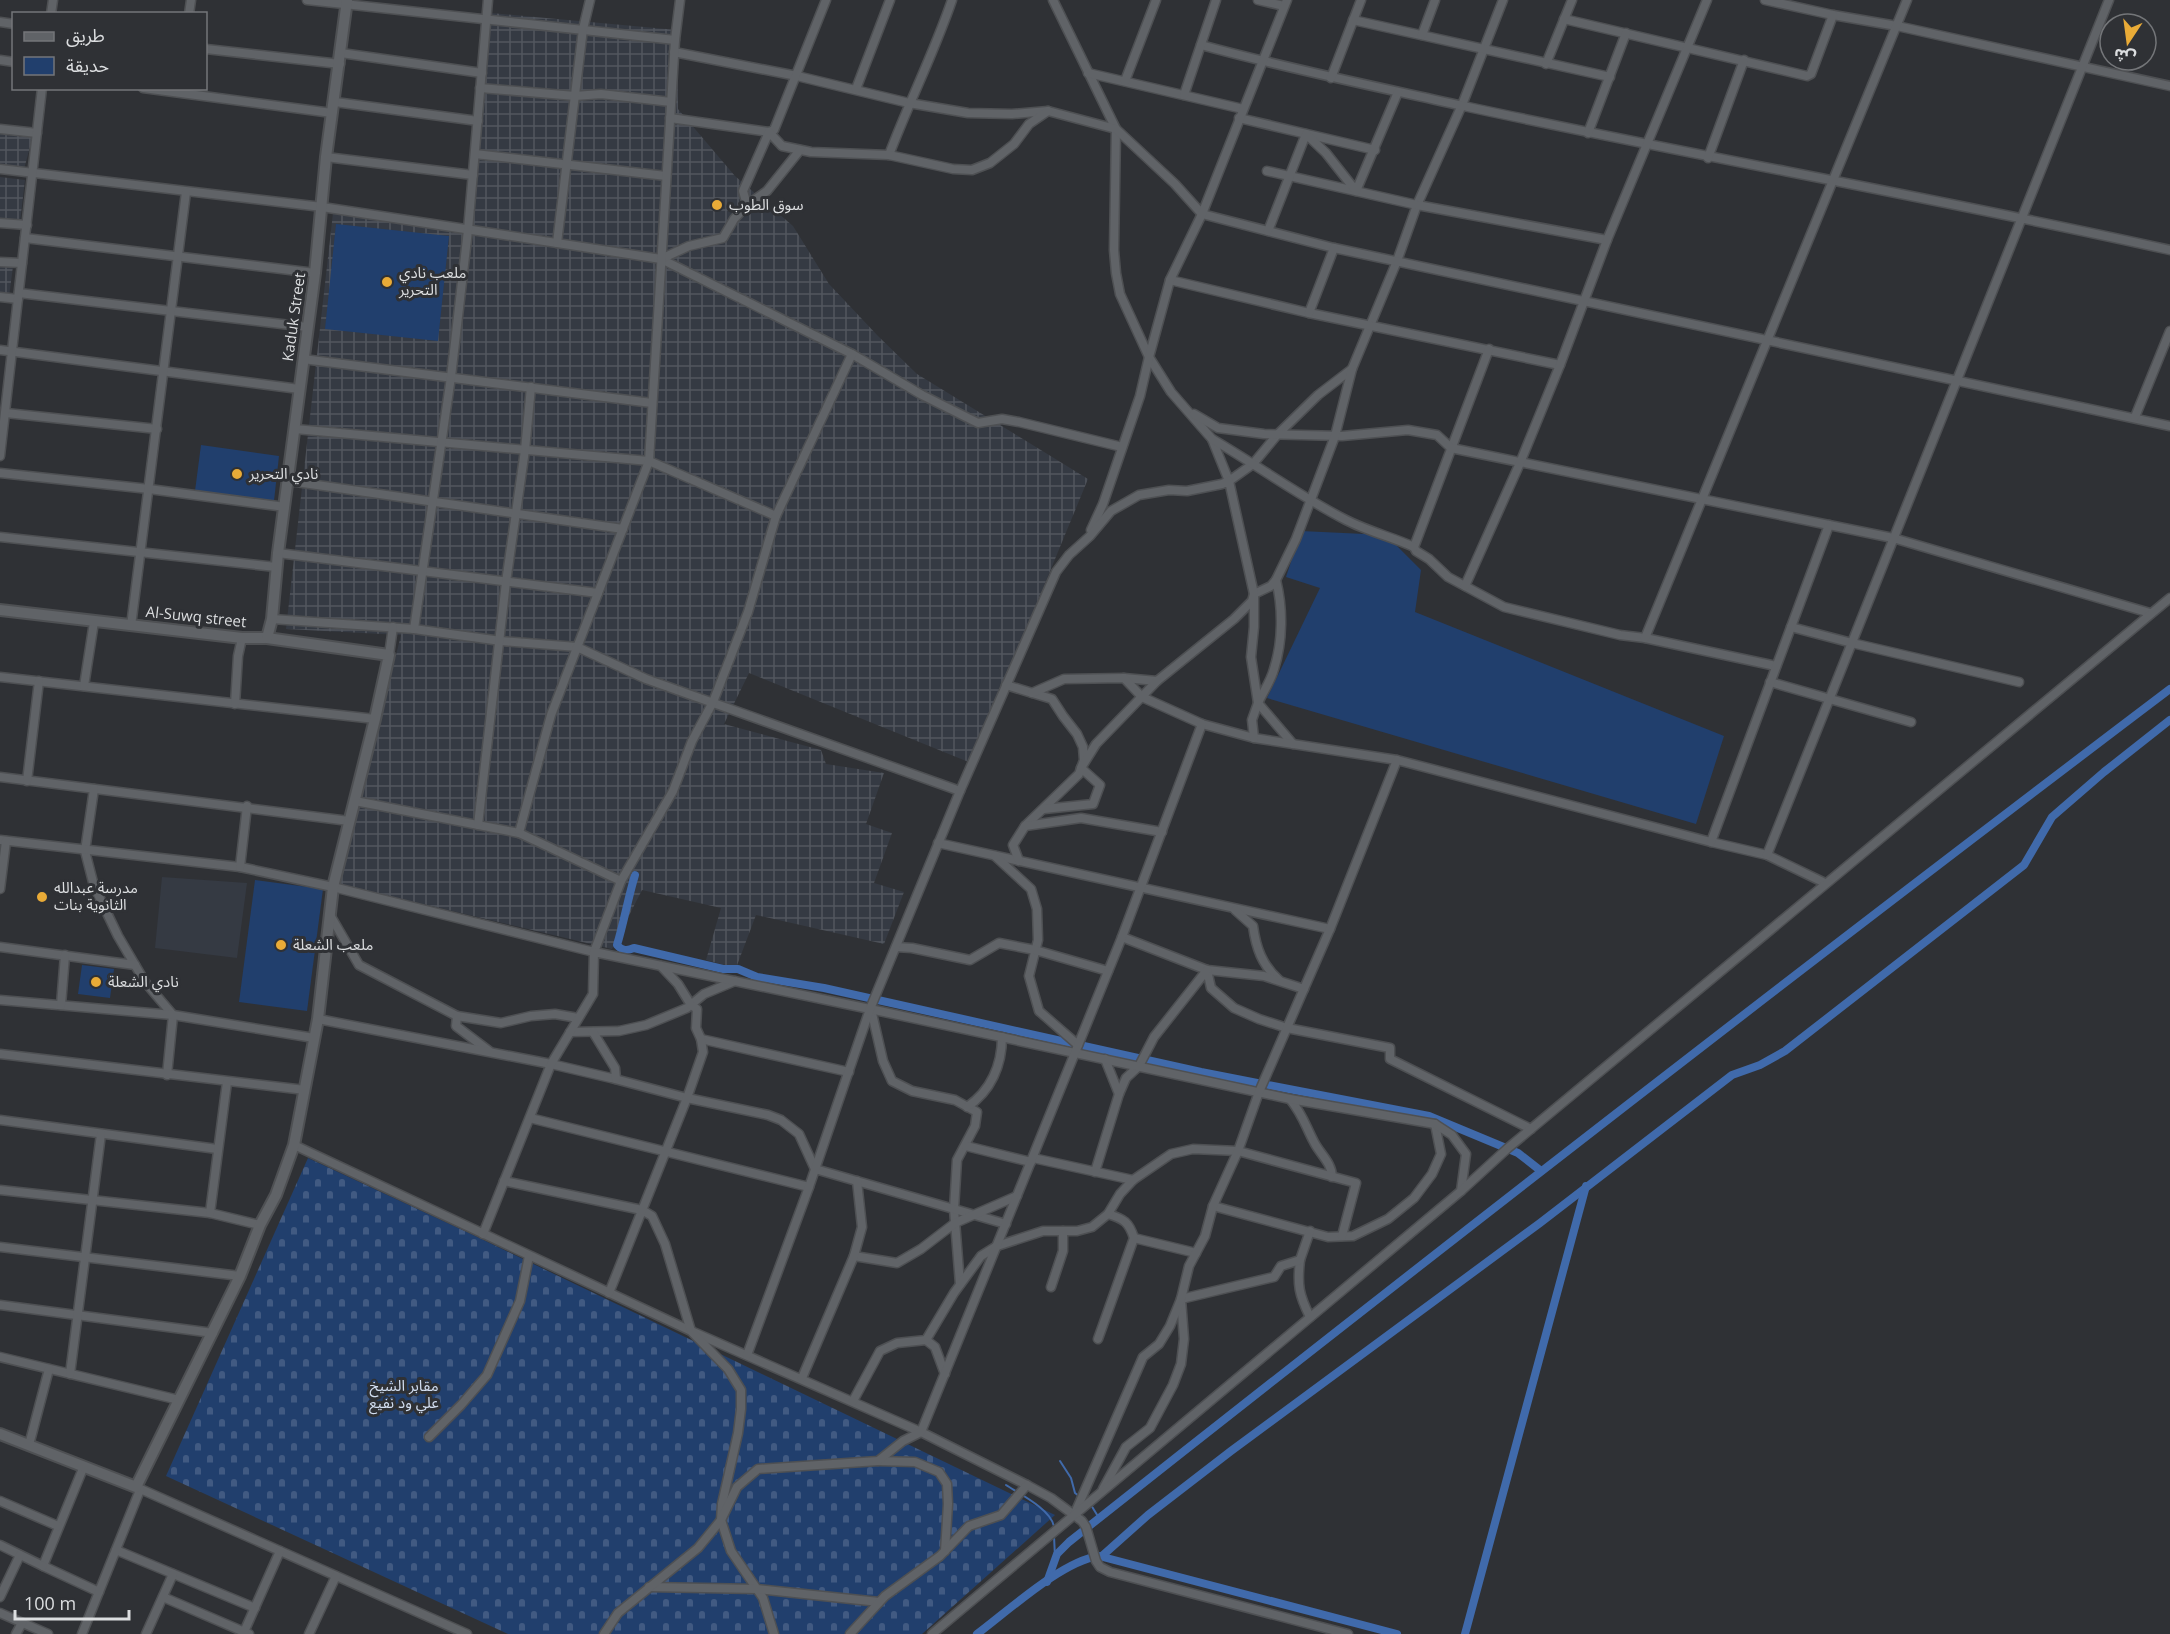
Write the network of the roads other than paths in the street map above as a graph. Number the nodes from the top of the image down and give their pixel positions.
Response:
1 (307, 0) edge
2 (488, 0) edge
3 (590, 0) edge
4 (680, 0) edge
5 (826, 0) edge
6 (890, 0) edge
7 (952, 0) edge
8 (1053, 0) edge
9 (1156, 0) edge
10 (1216, 0) edge
11 (1257, 0) edge
12 (1361, 0) edge
13 (1435, 0) edge
14 (1503, 0) edge
15 (1572, 0) edge
16 (1707, 0) edge
17 (1765, 0) edge
18 (1907, 0) edge
19 (2109, 0) edge
20 (347, 2) edge
21 (1286, 3) edge
22 (1833, 15) junction
23 (1564, 19) junction
24 (1353, 20) junction
25 (486, 21) junction
26 (1896, 26) junction
27 (583, 29) junction
28 (1626, 33) junction
29 (1422, 35) junction
30 (675, 40) junction
31 (1201, 45) junction
32 (1688, 47) junction
33 (207, 49) edge
34 (1484, 49) junction
35 (674, 52) junction
36 (340, 58) junction
37 (1744, 60) junction
38 (1261, 62) junction
39 (1545, 64) junction
40 (2082, 67) junction
41 (482, 73) junction
42 (1088, 73) junction
43 (797, 76) junction
44 (1610, 77) junction
45 (1331, 78) junction
46 (1125, 81) junction
47 (2170, 86) edge
48 (480, 88) junction
49 (856, 89) junction
50 (42, 90) edge
51 (162, 90) edge
52 (1398, 92) junction
53 (1184, 95) junction
54 (575, 96) junction
55 (671, 102) junction
56 (909, 103) junction
57 (1462, 105) junction
58 (333, 108) junction
59 (1243, 109) junction
60 (1048, 111) junction
61 (670, 118) junction
62 (1239, 118) junction
63 (478, 122) junction
64 (0, 129) edge
65 (1116, 129) junction
66 (768, 132) junction
67 (37, 133) junction
68 (1588, 133) junction
69 (1306, 134) junction
70 (1647, 144) junction
71 (800, 150) junction
72 (1375, 150) junction
73 (475, 154) junction
74 (889, 155) junction
75 (326, 157) junction
76 (1708, 158) junction
77 (567, 164) junction
78 (0, 169) edge
79 (1267, 171) dead end
80 (33, 174) junction
81 (473, 175) junction
82 (666, 176) junction
83 (1288, 176) junction
84 (1833, 181) junction
85 (1356, 191) junction
86 (186, 192) junction
87 (747, 205) junction
88 (1417, 205) junction
89 (322, 207) junction
90 (1202, 214) junction
91 (2022, 217) junction
92 (0, 223) edge
93 (27, 225) junction
94 (468, 230) junction
95 (1268, 231) junction
96 (25, 238) junction
97 (1606, 240) junction
98 (557, 243) junction
99 (1334, 248) junction
100 (2170, 250) edge
101 (178, 257) junction
102 (661, 259) junction
103 (1397, 261) junction
104 (0, 262) edge
105 (22, 263) junction
106 (315, 273) junction
107 (1170, 280) junction
108 (19, 296) junction
109 (0, 297) edge
110 (1583, 301) junction
111 (171, 310) junction
112 (1309, 313) junction
113 (1371, 324) junction
114 (307, 327) junction
115 (2170, 331) edge
116 (1767, 340) junction
117 (1489, 349) junction
118 (0, 350) edge
119 (12, 352) junction
120 (852, 354) junction
121 (1149, 357) junction
122 (303, 359) junction
123 (1560, 365) junction
124 (1352, 369) junction
125 (163, 372) junction
126 (451, 377) junction
127 (1957, 379) junction
128 (531, 387) junction
129 (299, 389) junction
130 (4, 391) edge
131 (652, 403) junction
132 (1187, 411) junction
133 (6, 413) junction
134 (2135, 417) junction
135 (2170, 426) edge
136 (158, 429) junction
137 (295, 429) junction
138 (1277, 435) junction
139 (1335, 436) junction
140 (1212, 439) junction
141 (440, 442) junction
142 (1122, 447) junction
143 (1450, 448) junction
144 (525, 450) junction
145 (0, 456) edge
146 (649, 461) junction
147 (1521, 463) junction
148 (1253, 464) junction
149 (0, 473) edge
150 (288, 481) junction
151 (1229, 481) junction
152 (149, 489) junction
153 (1311, 500) junction
154 (1701, 500) junction
155 (432, 502) junction
156 (285, 507) junction
157 (517, 514) junction
158 (776, 516) junction
159 (1829, 525) junction
160 (623, 529) junction
161 (0, 537) edge
162 (1893, 538) junction
163 (1083, 542) junction
164 (1414, 547) junction
165 (141, 553) junction
166 (278, 553) junction
167 (276, 567) junction
168 (422, 571) junction
169 (1276, 580) junction
170 (506, 582) junction
171 (1465, 586) junction
172 (598, 593) junction
173 (1254, 594) junction
174 (2170, 598) edge
175 (0, 610) edge
176 (2151, 613) junction
177 (272, 619) junction
178 (94, 622) junction
179 (131, 626) junction
180 (393, 627) junction
181 (1791, 627) junction
182 (414, 629) junction
183 (242, 638) junction
184 (267, 638) junction
185 (1645, 638) junction
186 (501, 641) junction
187 (1852, 643) junction
188 (577, 647) junction
189 (388, 655) junction
190 (1776, 666) junction
191 (0, 677) edge
192 (1124, 678) junction
193 (39, 681) junction
194 (1157, 681) junction
195 (1770, 682) junction
196 (2019, 682) dead end
197 (1006, 685) junction
198 (84, 686) junction
199 (1032, 693) junction
200 (1142, 697) junction
201 (1830, 698) junction
202 (713, 702) junction
203 (1258, 703) junction
204 (236, 704) junction
205 (375, 719) junction
206 (1911, 722) dead end
207 (1202, 724) junction
208 (1254, 738) junction
209 (1293, 744) junction
210 (1397, 760) junction
211 (1082, 768) junction
212 (0, 777) edge
213 (27, 781) junction
214 (94, 789) junction
215 (960, 791) junction
216 (355, 801) junction
217 (247, 806) junction
218 (1044, 808) junction
219 (349, 821) junction
220 (478, 825) junction
221 (1025, 826) junction
222 (1162, 832) junction
223 (519, 833) junction
224 (3, 840) edge
225 (1710, 842) junction
226 (938, 843) junction
227 (85, 851) junction
228 (1767, 855) junction
229 (994, 856) junction
230 (1018, 861) junction
231 (240, 867) junction
232 (621, 881) junction
233 (1825, 883) junction
234 (333, 887) junction
235 (1139, 888) junction
236 (0, 889) edge
237 (1233, 908) junction
238 (330, 915) junction
239 (1330, 929) junction
240 (1122, 937) junction
241 (0, 947) edge
242 (896, 947) junction
243 (1035, 950) junction
244 (594, 952) junction
245 (65, 955) junction
246 (135, 965) junction
247 (661, 966) junction
248 (1207, 970) junction
249 (1108, 971) junction
250 (735, 981) junction
251 (1284, 984) junction
252 (1304, 989) junction
253 (0, 1000) edge
254 (61, 1005) junction
255 (691, 1005) junction
256 (870, 1009) junction
257 (173, 1015) junction
258 (457, 1016) junction
259 (318, 1018) junction
260 (578, 1018) junction
261 (1287, 1028) junction
262 (570, 1032) junction
263 (592, 1032) junction
264 (1002, 1037) junction
265 (314, 1038) junction
266 (701, 1039) junction
267 (1076, 1049) junction
268 (490, 1052) junction
269 (0, 1054) edge
270 (1105, 1059) junction
271 (551, 1064) junction
272 (1139, 1066) junction
273 (849, 1072) junction
274 (167, 1075) junction
275 (616, 1079) junction
276 (227, 1082) junction
277 (304, 1090) junction
278 (1259, 1092) junction
279 (1119, 1094) junction
280 (687, 1098) junction
281 (1290, 1099) junction
282 (967, 1107) junction
283 (530, 1118) junction
284 (0, 1120) edge
285 (1435, 1124) junction
286 (1531, 1129) junction
287 (100, 1134) junction
288 (294, 1144) junction
289 (966, 1146) junction
290 (217, 1149) junction
291 (665, 1151) junction
292 (1238, 1151) junction
293 (1032, 1160) junction
294 (815, 1169) junction
295 (1095, 1172) junction
296 (1332, 1176) junction
297 (1133, 1180) junction
298 (504, 1181) junction
299 (857, 1181) junction
300 (808, 1187) junction
301 (0, 1190) edge
302 (1461, 1191) junction
303 (1017, 1196) junction
304 (92, 1201) junction
305 (1213, 1206) junction
306 (954, 1209) junction
307 (642, 1210) junction
308 (210, 1213) junction
309 (1108, 1214) junction
310 (974, 1215) junction
311 (955, 1223) junction
312 (1006, 1224) junction
313 (260, 1225) junction
314 (1310, 1231) junction
315 (1063, 1232) junction
316 (483, 1234) junction
317 (1342, 1236) junction
318 (1134, 1238) junction
319 (997, 1246) junction
320 (0, 1247) edge
321 (1196, 1253) junction
322 (529, 1256) junction
323 (854, 1256) junction
324 (85, 1258) junction
325 (1300, 1260) junction
326 (240, 1276) junction
327 (960, 1284) junction
328 (1051, 1287) dead end
329 (609, 1293) junction
330 (1181, 1299) junction
331 (0, 1305) edge
332 (78, 1314) junction
333 (1310, 1317) junction
334 (691, 1331) junction
335 (213, 1333) junction
336 (1098, 1339) dead end
337 (926, 1340) junction
338 (747, 1355) junction
339 (0, 1357) edge
340 (49, 1369) junction
341 (70, 1374) junction
342 (945, 1374) junction
343 (802, 1378) junction
344 (179, 1400) junction
345 (853, 1401) junction
346 (921, 1432) junction
347 (0, 1434) edge
348 (429, 1437) dead end
349 (29, 1445) junction
350 (878, 1461) junction
351 (84, 1466) junction
352 (1027, 1485) junction
353 (138, 1489) junction
354 (1100, 1494) junction
355 (0, 1501) edge
356 (1074, 1516) junction
357 (721, 1520) junction
358 (58, 1526) junction
359 (0, 1545) edge
360 (116, 1550) junction
361 (280, 1551) junction
362 (945, 1552) junction
363 (20, 1555) junction
364 (43, 1566) junction
365 (173, 1574) junction
366 (336, 1576) junction
367 (649, 1587) junction
368 (757, 1589) junction
369 (99, 1592) junction
370 (0, 1597) edge
371 (163, 1597) junction
372 (879, 1602) junction
373 (255, 1608) junction
374 (0, 1613) edge
375 (22, 1623) junction
376 (247, 1633) edge
377 (16, 1634) edge
378 (48, 1634) edge
379 (82, 1634) edge
380 (146, 1634) edge
381 (309, 1634) edge
382 (467, 1634) edge
383 (603, 1634) edge
384 (774, 1634) edge
385 (850, 1634) edge
386 (932, 1634) edge
387 (1348, 1634) edge

1 - 20 street
2 - 25 street
3 - 27 street
4 - 30 street
5 - 43 street
6 - 49 street
7 - 56 street
8 - 42 street
9 - 46 street
10 - 31 street
11 - 21 street
12 - 24 street
13 - 29 street
14 - 34 street
15 - 23 street
16 - 32 street
17 - 22 street
18 - 26 street
19 - 40 street
20 - 25 street
20 - 36 street, Kaduk Street
21 - 38 street
22 - 26 street
22 - 37 street
23 - 28 street
23 - 39 street
24 - 29 street
24 - 45 street
25 - 27 street
25 - 41 street
26 - 40 street
26 - 84 street
27 - 30 street
27 - 54 street
28 - 32 street
28 - 44 street
29 - 34 street
30 - 35 street
31 - 38 street
31 - 53 street
32 - 37 street
32 - 70 street
33 - 36 street
34 - 39 street
34 - 57 street
35 - 43 street
35 - 55 street
36 - 41 street
36 - 58 street, Kaduk Street
37 - 76 street
38 - 45 street
38 - 59 street
39 - 44 street
40 - 47 street
40 - 91 street
41 - 48 street
42 - 46 street
42 - 65 street
43 - 49 street
43 - 66 street
44 - 68 street
45 - 52 street
46 - 53 street
48 - 54 street
48 - 63 street
49 - 56 street
50 - 67 street
51 - 58 street
52 - 57 street
52 - 72 street
53 - 59 street
54 - 55 street
54 - 77 street
55 - 61 street
56 - 60 street
56 - 74 street
57 - 68 street
57 - 88 street
58 - 63 street
58 - 75 street, Kaduk Street
59 - 62 street
60 - 65 street
60 - 74 street
61 - 66 street
61 - 82 street
62 - 69 street
62 - 90 street
63 - 73 street
64 - 67 street
65 - 90 street
65 - 121 street
66 - 71 street
66 - 87 street
67 - 80 street
68 - 70 street
69 - 72 street
69 - 83 street
69 - 85 street
70 - 76 street
70 - 97 street
71 - 74 street
71 - 87 street
72 - 85 street
73 - 77 street
73 - 81 street
75 - 81 street
75 - 89 street, Kaduk Street
76 - 84 street
77 - 82 street
77 - 98 street
78 - 80 street
79 - 83 street
80 - 86 street
80 - 93 street
81 - 94 street
82 - 102 street
83 - 85 street
83 - 95 street
84 - 91 street
84 - 116 street
85 - 88 street
86 - 89 street
86 - 101 street
87 - 102 street
88 - 97 street
88 - 103 street
89 - 94 street
89 - 106 street, Kaduk Street
90 - 95 street
90 - 107 street
91 - 100 street
91 - 127 street
92 - 93 street
93 - 96 street
94 - 98 street
94 - 126 street
95 - 99 street
96 - 101 street
96 - 105 street
97 - 110 street
98 - 102 street
99 - 103 street
99 - 112 street
101 - 106 street
101 - 111 street
102 - 120 street
102 - 131 street
103 - 110 street
103 - 113 street
104 - 105 street
105 - 108 street
106 - 114 street, Kaduk Street
107 - 112 street
107 - 121 street
108 - 109 street
108 - 111 street
108 - 119 street
110 - 116 street
110 - 123 street
111 - 114 street
111 - 125 street
112 - 113 street
113 - 117 street
113 - 124 street
114 - 122 street, Kaduk Street
115 - 134 street
116 - 127 street
116 - 154 street
117 - 123 street
117 - 143 street
118 - 119 street
119 - 125 street
119 - 130 street
120 - 142 street
120 - 158 street
121 - 132 street
121 - 142 street
122 - 126 street
122 - 129 street, Kaduk Street
123 - 147 street
124 - 138 street
124 - 139 street
125 - 129 street
125 - 136 street
126 - 128 street
126 - 141 street
127 - 134 street
127 - 162 street
128 - 131 street
128 - 144 street
129 - 137 street, Kaduk Street
130 - 133 street
131 - 146 street
132 - 138 street
132 - 140 street
133 - 136 street
133 - 145 street
134 - 135 street
136 - 152 street
137 - 141 street
137 - 150 street, Kaduk Street
138 - 139 street
138 - 148 street
139 - 143 street
139 - 153 street
140 - 148 street
140 - 151 street
141 - 144 street
141 - 155 street
142 - 163 street
143 - 147 street
143 - 164 street
144 - 146 street
144 - 157 street
146 - 158 street
146 - 160 street
147 - 154 street
147 - 171 street
148 - 151 street
148 - 153 street
149 - 152 street
150 - 155 street
150 - 156 street, Kaduk Street
151 - 163 street
151 - 173 street
152 - 156 street
152 - 165 street
153 - 164 street
153 - 169 street
154 - 159 street
154 - 185 street
155 - 157 street
155 - 168 street
156 - 166 street, Kaduk Street
157 - 160 street
157 - 170 street
158 - 202 street
159 - 162 street
159 - 181 street
160 - 172 street
161 - 165 street
162 - 176 street
162 - 187 street
163 - 197 street
164 - 171 street
165 - 167 street
165 - 179 street
166 - 167 street, Kaduk Street
166 - 168 street
167 - 177 street, Kaduk Street
168 - 170 street
168 - 182 street
169 - 173 street
169 - 203 street
170 - 172 street
170 - 186 street
171 - 185 street
172 - 188 street
173 - 194 street
173 - 203 street
174 - 176 street
175 - 178 street, Al-Suwq street
176 - 233 street
177 - 180 street
177 - 184 street, Kaduk Street
178 - 179 street, Al-Suwq street
178 - 198 street
179 - 183 street, Al-Suwq street
180 - 182 street
180 - 189 street
181 - 187 street
181 - 190 street
182 - 186 street
183 - 184 street, Al-Suwq street
183 - 204 street
184 - 189 street, Al-Suwq street
185 - 190 street
186 - 188 street
186 - 220 street
187 - 196 street
187 - 201 street
188 - 202 street
188 - 223 street
189 - 205 street
190 - 195 street
191 - 193 street
192 - 194 street
192 - 199 street
192 - 200 street
193 - 198 street
193 - 213 street
194 - 200 street
195 - 201 street
195 - 225 street
197 - 199 street
197 - 215 street
198 - 204 street
199 - 211 street
200 - 207 street
200 - 211 street
201 - 206 street
201 - 228 street
202 - 215 street
202 - 232 street
203 - 208 street
203 - 209 street
204 - 205 street
205 - 216 street
207 - 208 street
207 - 222 street
208 - 209 street
209 - 210 street
210 - 225 street
210 - 239 street
211 - 218 street
211 - 218 street
212 - 213 street
213 - 214 street
214 - 217 street
214 - 227 street
215 - 226 street
216 - 219 street
216 - 220 street
217 - 219 street
217 - 231 street
218 - 221 street
219 - 234 street
220 - 223 street
221 - 222 street
221 - 230 street
222 - 235 street
223 - 232 street
224 - 227 street
224 - 236 street
225 - 228 street
226 - 229 street
226 - 242 street
227 - 231 street
227 - 246 street
228 - 233 street
229 - 230 street
229 - 243 street
230 - 235 street
231 - 234 street
232 - 244 street
233 - 286 street
234 - 238 street
234 - 244 street
235 - 237 street
235 - 240 street
237 - 239 street
237 - 251 street
238 - 258 street
238 - 259 street
239 - 252 street
240 - 248 street
240 - 249 street
241 - 245 street
242 - 243 street
242 - 256 street
243 - 249 street
243 - 267 street
244 - 247 street
244 - 260 street
245 - 246 street
245 - 254 street
246 - 257 street
247 - 250 street
247 - 255 street
248 - 251 street
248 - 261 street
248 - 272 street
249 - 267 street
250 - 255 street
250 - 256 street
251 - 252 street
252 - 261 street
253 - 254 street
254 - 257 street
255 - 263 street
255 - 266 street
256 - 264 street
256 - 273 street
256 - 282 street
257 - 265 street
257 - 274 street
258 - 260 street
258 - 268 street
259 - 265 street
259 - 268 street
260 - 262 street
261 - 278 street
261 - 286 street
262 - 263 street
262 - 271 street
263 - 275 street
264 - 267 street
264 - 282 street
265 - 277 street
266 - 273 street
266 - 280 street
267 - 270 street
267 - 293 street
268 - 271 street
269 - 274 street
270 - 272 street
270 - 279 street
271 - 275 street
271 - 283 street
272 - 278 street
272 - 279 street
273 - 294 street
274 - 276 street
275 - 280 street
276 - 277 street
276 - 290 street
277 - 288 street
278 - 281 street
278 - 292 street
279 - 295 street
280 - 291 street
280 - 294 street
281 - 285 street
281 - 296 street
282 - 289 street
283 - 291 street
283 - 298 street
284 - 287 street
285 - 302 street
285 - 317 street
286 - 302 street
287 - 290 street
287 - 304 street
288 - 313 street
288 - 316 street
289 - 293 street
289 - 306 street
290 - 308 street
291 - 300 street
291 - 307 street
292 - 296 street
292 - 297 street
292 - 305 street
293 - 295 street
293 - 303 street
294 - 299 street
294 - 300 street
295 - 297 street
296 - 317 street
297 - 309 street
298 - 307 street
298 - 316 street
299 - 306 street
299 - 323 street
300 - 338 street
301 - 304 street
302 - 333 street
303 - 310 street
303 - 312 street
304 - 308 street
304 - 324 street
305 - 314 street
305 - 321 street
306 - 310 street
306 - 311 street
307 - 329 street
307 - 334 street
308 - 313 street
309 - 315 street
309 - 318 street
310 - 311 street
310 - 312 street
311 - 323 street
311 - 327 street
312 - 319 street
313 - 326 street
314 - 317 street
314 - 325 street
315 - 319 street
315 - 328 street
316 - 322 street
318 - 321 street
318 - 336 street
319 - 327 street
319 - 342 street
320 - 324 street
321 - 330 street
322 - 329 street
322 - 348 street
323 - 343 street
324 - 326 street
324 - 332 street
325 - 330 street
325 - 333 street
326 - 335 street
327 - 337 street
329 - 334 street
330 - 354 street
330 - 356 street
331 - 332 street
332 - 335 street
332 - 341 street
333 - 354 street
334 - 338 street
334 - 357 street
335 - 344 street
337 - 342 street
337 - 345 street
338 - 343 street
339 - 340 street
340 - 341 street
340 - 349 street
341 - 344 street
342 - 346 street
343 - 345 street
344 - 353 street
345 - 346 street
346 - 350 street
346 - 352 street
347 - 349 street
349 - 351 street
350 - 357 street
350 - 362 street
351 - 353 street
351 - 358 street
352 - 356 street
352 - 362 street
353 - 360 street
353 - 361 street
354 - 356 street
355 - 358 street
356 - 386 street
356 - 387 street
357 - 367 street
357 - 368 street
358 - 364 street
359 - 363 street
360 - 365 street
360 - 369 street
361 - 366 street
361 - 373 street
362 - 372 street
363 - 364 street
363 - 370 street
364 - 369 street
365 - 371 street
365 - 373 street
366 - 381 street
366 - 382 street
367 - 368 street
367 - 383 street
368 - 372 street
368 - 384 street
369 - 379 street
371 - 376 street
371 - 380 street
372 - 385 street
373 - 376 street
374 - 375 street
375 - 377 street
375 - 378 street

